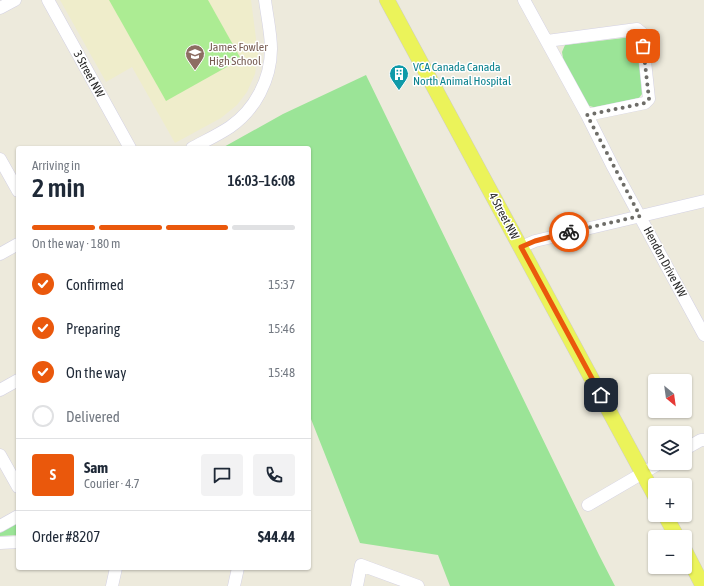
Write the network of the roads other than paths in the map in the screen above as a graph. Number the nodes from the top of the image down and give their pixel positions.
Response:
1 (15, 0) edge
2 (48, 0) edge
3 (264, 0) edge
4 (387, 0) edge
5 (524, 0) edge
6 (0, 8) edge
7 (547, 41) junction
8 (587, 115) junction
9 (129, 146) edge
10 (196, 146) edge
11 (0, 159) edge
12 (16, 187) edge
13 (704, 201) edge
14 (640, 216) junction
15 (16, 245) edge
16 (521, 247) junction
17 (0, 254) edge
18 (704, 335) edge
19 (16, 381) edge
20 (0, 390) edge
21 (704, 440) edge
22 (692, 445) edge
23 (0, 455) edge
24 (648, 470) edge
25 (643, 473) junction
26 (16, 483) edge
27 (648, 483) edge
28 (588, 505) dead end
29 (16, 517) edge
30 (0, 526) edge
31 (16, 542) edge
32 (0, 543) edge
33 (692, 564) edge
34 (116, 570) edge
35 (238, 570) edge
36 (112, 586) edge
37 (234, 586) edge
38 (357, 586) edge
39 (418, 586) edge
40 (704, 586) edge

1 - 6 street
2 - 9 street, 3 Street NW
3 - 10 street
4 - 16 main road, 4 Street NW
5 - 7 street, Hendon Drive NW
7 - 8 street, Hendon Drive NW
7 - 8 street
8 - 14 street, Hendon Drive NW
11 - 12 street
13 - 14 street
14 - 16 street
14 - 18 street, Hendon Drive NW
15 - 17 street
16 - 25 main road, 4 Street NW
19 - 20 street
21 - 22 street
23 - 26 street
24 - 25 street
25 - 27 main road, 4 Street NW
25 - 28 street
29 - 30 street
31 - 32 street
33 - 40 main road
34 - 36 street
35 - 37 street
38 - 39 street

